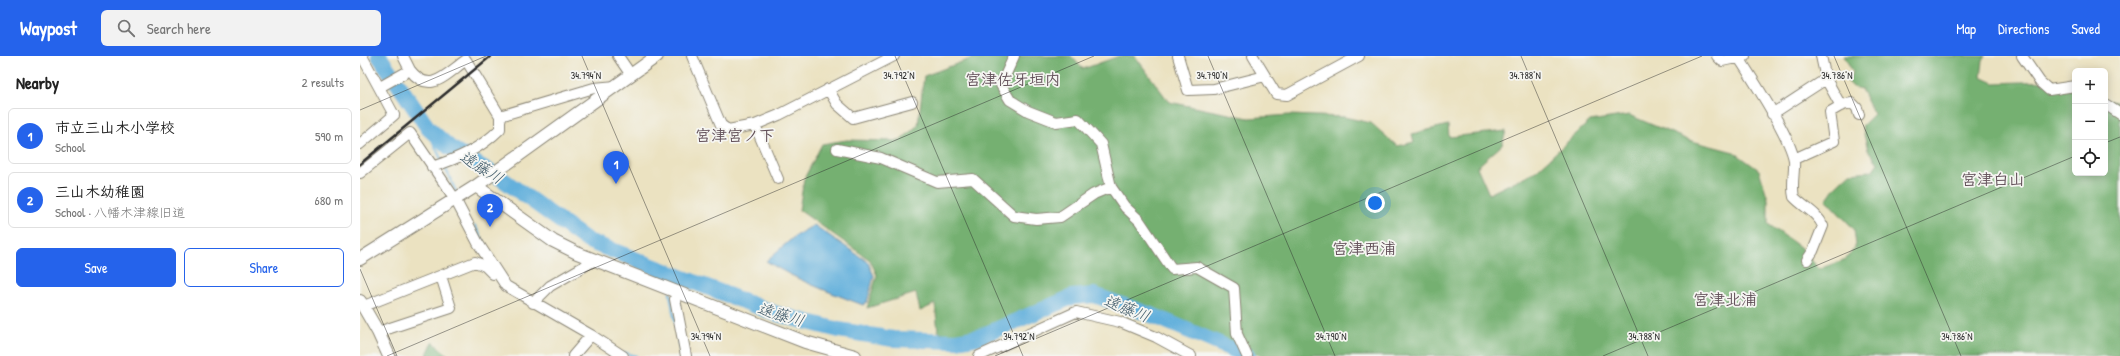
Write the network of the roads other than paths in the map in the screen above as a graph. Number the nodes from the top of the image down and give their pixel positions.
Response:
1 (362, 56) edge
2 (403, 56) edge
3 (618, 56) edge
4 (656, 56) edge
5 (692, 56) edge
6 (894, 56) edge
7 (1014, 56) edge
8 (1178, 56) edge
9 (1252, 56) edge
10 (1359, 56) edge
11 (1717, 56) edge
12 (1821, 56) edge
13 (2022, 56) edge
14 (1742, 57) edge
15 (410, 70) junction
16 (631, 75) junction
17 (1265, 76) junction
18 (1826, 79) junction
19 (617, 86) junction
20 (2072, 86) edge
21 (380, 87) junction
22 (828, 89) junction
23 (912, 102) dead end
24 (1841, 106) junction
25 (2108, 106) edge
26 (1772, 114) junction
27 (2120, 114) edge
28 (1859, 115) dead end
29 (500, 116) junction
30 (755, 125) junction
31 (360, 144) edge
32 (837, 149) dead end
33 (1794, 159) junction
34 (432, 167) junction
35 (360, 174) edge
36 (778, 179) dead end
37 (480, 183) junction
38 (1111, 187) junction
39 (455, 199) junction
40 (360, 259) edge
41 (595, 260) junction
42 (1807, 260) dead end
43 (497, 274) junction
44 (441, 276) junction
45 (677, 292) junction
46 (533, 303) junction
47 (362, 304) edge
48 (378, 332) junction
49 (591, 335) junction
50 (838, 354) edge
51 (389, 356) edge
52 (573, 356) edge
53 (623, 356) edge
54 (686, 356) edge
55 (856, 356) edge
56 (979, 356) edge
57 (1191, 356) edge
58 (1247, 356) edge

1 - 21 street
2 - 15 street
3 - 16 street
4 - 16 street
5 - 30 street
6 - 22 street
7 - 38 street
8 - 17 street
9 - 17 street
10 - 17 street
11 - 14 street
12 - 18 street
13 - 20 street
14 - 26 street
15 - 21 street
15 - 29 street
16 - 19 street
18 - 24 street
18 - 26 street
19 - 29 street
19 - 37 street
21 - 31 street
22 - 23 street
22 - 30 street
24 - 28 street
24 - 33 street
25 - 27 street
26 - 33 street
29 - 34 street
30 - 36 street
32 - 38 street
33 - 42 street
34 - 35 street
34 - 39 street
37 - 39 street
37 - 41 street
38 - 58 street
39 - 40 street
39 - 43 street
41 - 45 street
41 - 46 street
43 - 44 street
43 - 46 street
44 - 47 street
44 - 48 street
45 - 50 street
45 - 54 street
46 - 49 street
47 - 48 street
48 - 51 street
49 - 52 street
49 - 53 street
50 - 55 street
56 - 57 street

